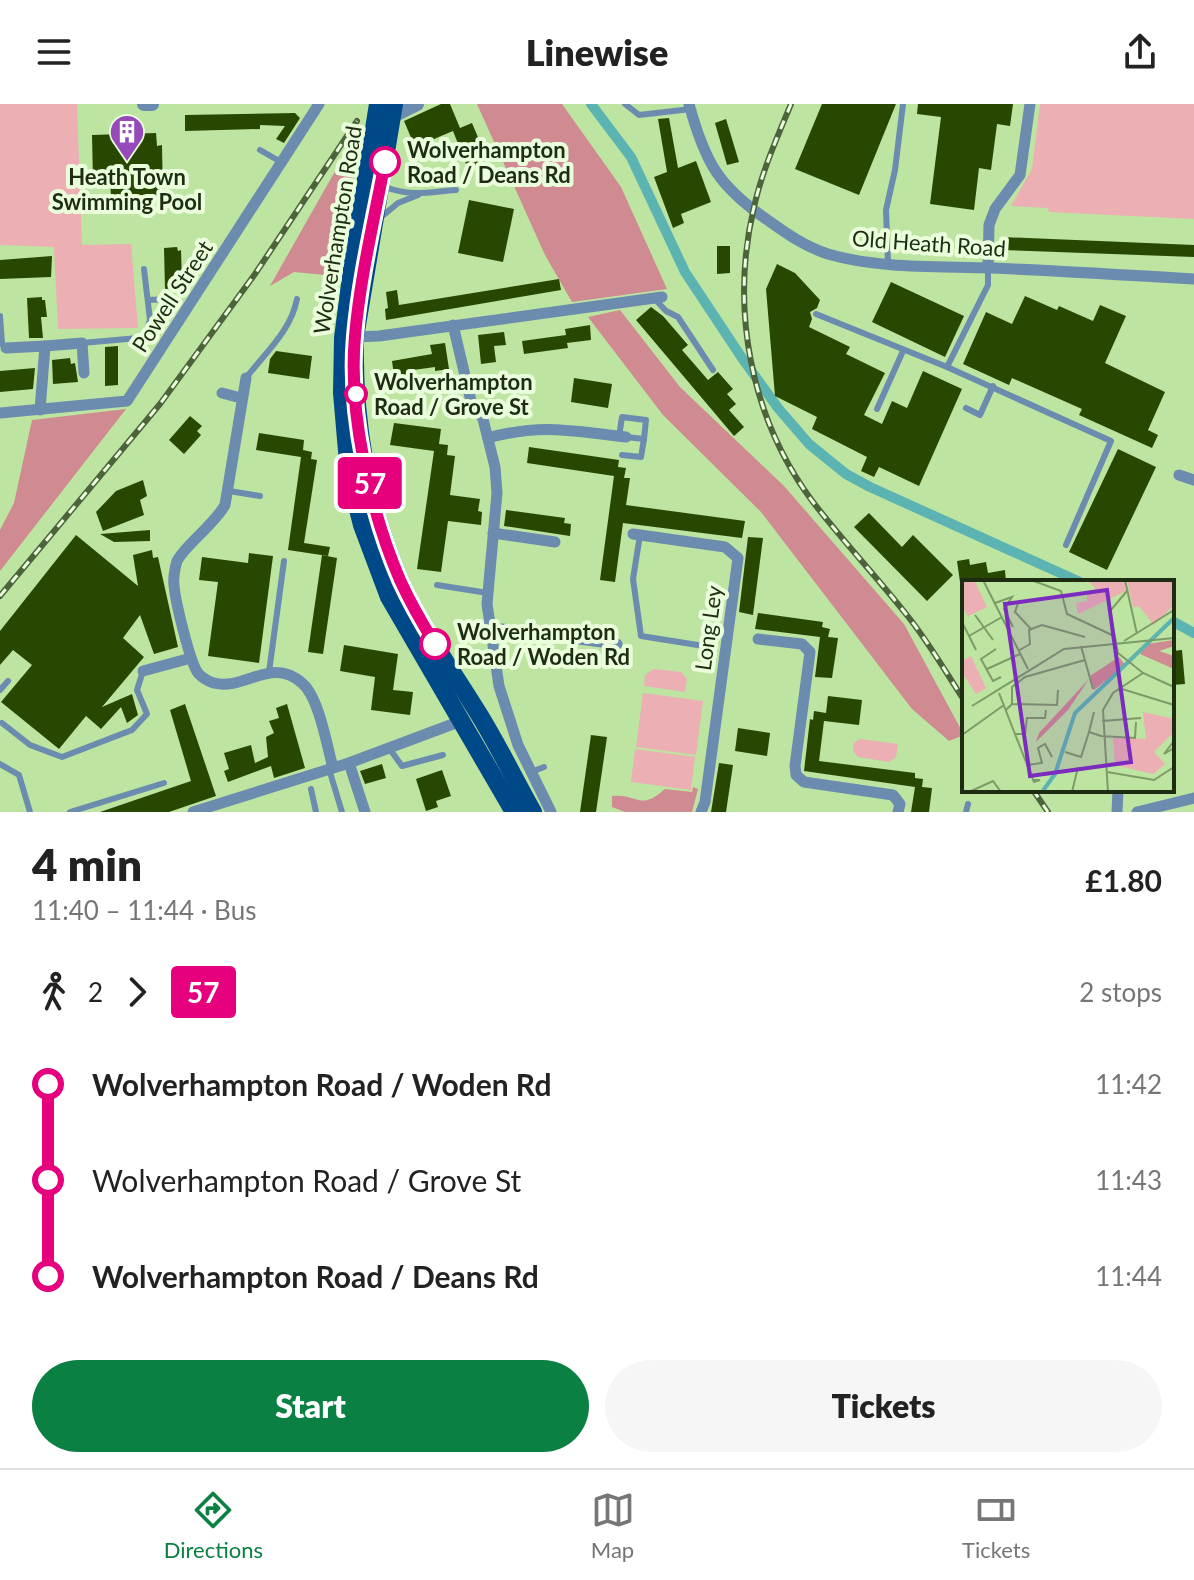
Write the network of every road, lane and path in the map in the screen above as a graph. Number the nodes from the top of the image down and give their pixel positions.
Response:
1 (144, 104) edge
2 (152, 104) edge
3 (319, 104) edge
4 (417, 104) edge
5 (625, 104) edge
6 (903, 104) edge
7 (1030, 104) edge
8 (690, 106) edge
9 (388, 108) edge
10 (260, 150) dead end
11 (281, 162) junction
12 (373, 182) junction
13 (456, 190) dead end
14 (421, 194) junction
15 (373, 225) junction
16 (888, 263) junction
17 (988, 268) junction
18 (144, 269) dead end
19 (1194, 279) edge
20 (658, 298) joint
21 (169, 299) dead end
22 (297, 299) dead end
23 (148, 300) junction
24 (816, 314) dead end
25 (0, 316) edge
26 (453, 325) junction
27 (349, 337) junction
28 (82, 343) junction
29 (45, 346) junction
30 (6, 348) joint
31 (903, 351) junction
32 (947, 367) junction
33 (713, 370) dead end
34 (84, 373) dead end
35 (246, 378) joint
36 (993, 386) junction
37 (222, 393) dead end
38 (241, 398) junction
39 (966, 408) dead end
40 (877, 409) dead end
41 (40, 410) junction
42 (0, 413) edge
43 (623, 437) junction
44 (488, 438) junction
45 (644, 439) junction
46 (622, 455) dead end
47 (1179, 475) dead end
48 (1194, 480) edge
49 (229, 491) junction
50 (260, 496) dead end
51 (493, 533) junction
52 (636, 534) joint
53 (555, 542) dead end
54 (1066, 545) dead end
55 (284, 561) dead end
56 (437, 585) dead end
57 (488, 593) junction
58 (490, 632) junction
59 (758, 639) dead end
60 (617, 644) dead end
61 (704, 646) dead end
62 (191, 658) junction
63 (143, 671) joint
64 (269, 672) junction
65 (8, 681) dead end
66 (0, 690) edge
67 (480, 716) junction
68 (461, 721) junction
69 (2, 723) dead end
70 (530, 739) dead end
71 (518, 745) junction
72 (389, 748) junction
73 (443, 755) dead end
74 (349, 763) junction
75 (0, 764) edge
76 (544, 767) dead end
77 (331, 769) junction
78 (531, 772) junction
79 (164, 783) dead end
80 (311, 789) dead end
81 (1118, 792) edge
82 (1194, 798) edge
83 (968, 804) dead end
84 (30, 812) edge
85 (70, 812) edge
86 (193, 812) edge
87 (316, 812) edge
88 (342, 812) edge
89 (365, 812) edge
90 (514, 812) edge
91 (533, 812) edge
92 (551, 812) edge
93 (701, 812) edge
94 (898, 812) edge
95 (966, 812) edge
96 (1117, 812) edge
97 (1137, 812) edge

1 - 2 street
3 - 11 street, Powell Street
4 - 9 street
5 - 8 lane
6 - 16 lane
7 - 17 street
8 - 16 street, Old Heath Road
9 - 12 main road, Wolverhampton Road
10 - 11 lane
11 - 41 street, Powell Street
12 - 14 lane
12 - 15 main road, Wolverhampton Road
12 - 27 main road, Wolverhampton Road
13 - 14 lane
14 - 15 lane
15 - 27 main road, Wolverhampton Road
16 - 17 street, Old Heath Road
17 - 19 street, Old Heath Road
17 - 32 lane
18 - 23 lane
20 - 26 street
20 - 33 lane
21 - 23 lane
22 - 35 lane
23 - 28 lane
24 - 31 lane
25 - 30 lane
26 - 27 street
26 - 44 street
27 - 67 main road, Wolverhampton Road
27 - 68 main road, Wolverhampton Road
28 - 29 street
28 - 34 street
29 - 30 street
29 - 41 street
31 - 32 lane
31 - 40 lane
32 - 36 lane
35 - 38 street
36 - 39 lane
36 - 54 lane
37 - 38 street
38 - 49 street
41 - 42 street, Powell Street
43 - 44 street
43 - 45 lane
43 - 45 lane
44 - 51 street
45 - 46 lane
47 - 48 street
49 - 50 lane
49 - 62 street
51 - 53 street
51 - 57 street
52 - 61 lane
52 - 93 street, Long Ley
55 - 64 lane
56 - 57 lane
57 - 58 street
58 - 60 street
58 - 71 street
59 - 94 street
62 - 63 street
62 - 64 street
63 - 69 lane
64 - 77 street
65 - 66 lane
67 - 68 main road
67 - 91 main road, Wolverhampton Road
68 - 72 street
68 - 90 main road, Wolverhampton Road
70 - 71 lane
71 - 78 street
72 - 73 lane
72 - 74 street
74 - 77 street
74 - 89 street
75 - 84 lane
76 - 78 lane
77 - 86 street
77 - 88 lane
78 - 92 street
79 - 85 lane
80 - 87 lane
81 - 96 street
82 - 97 street
83 - 95 lane

